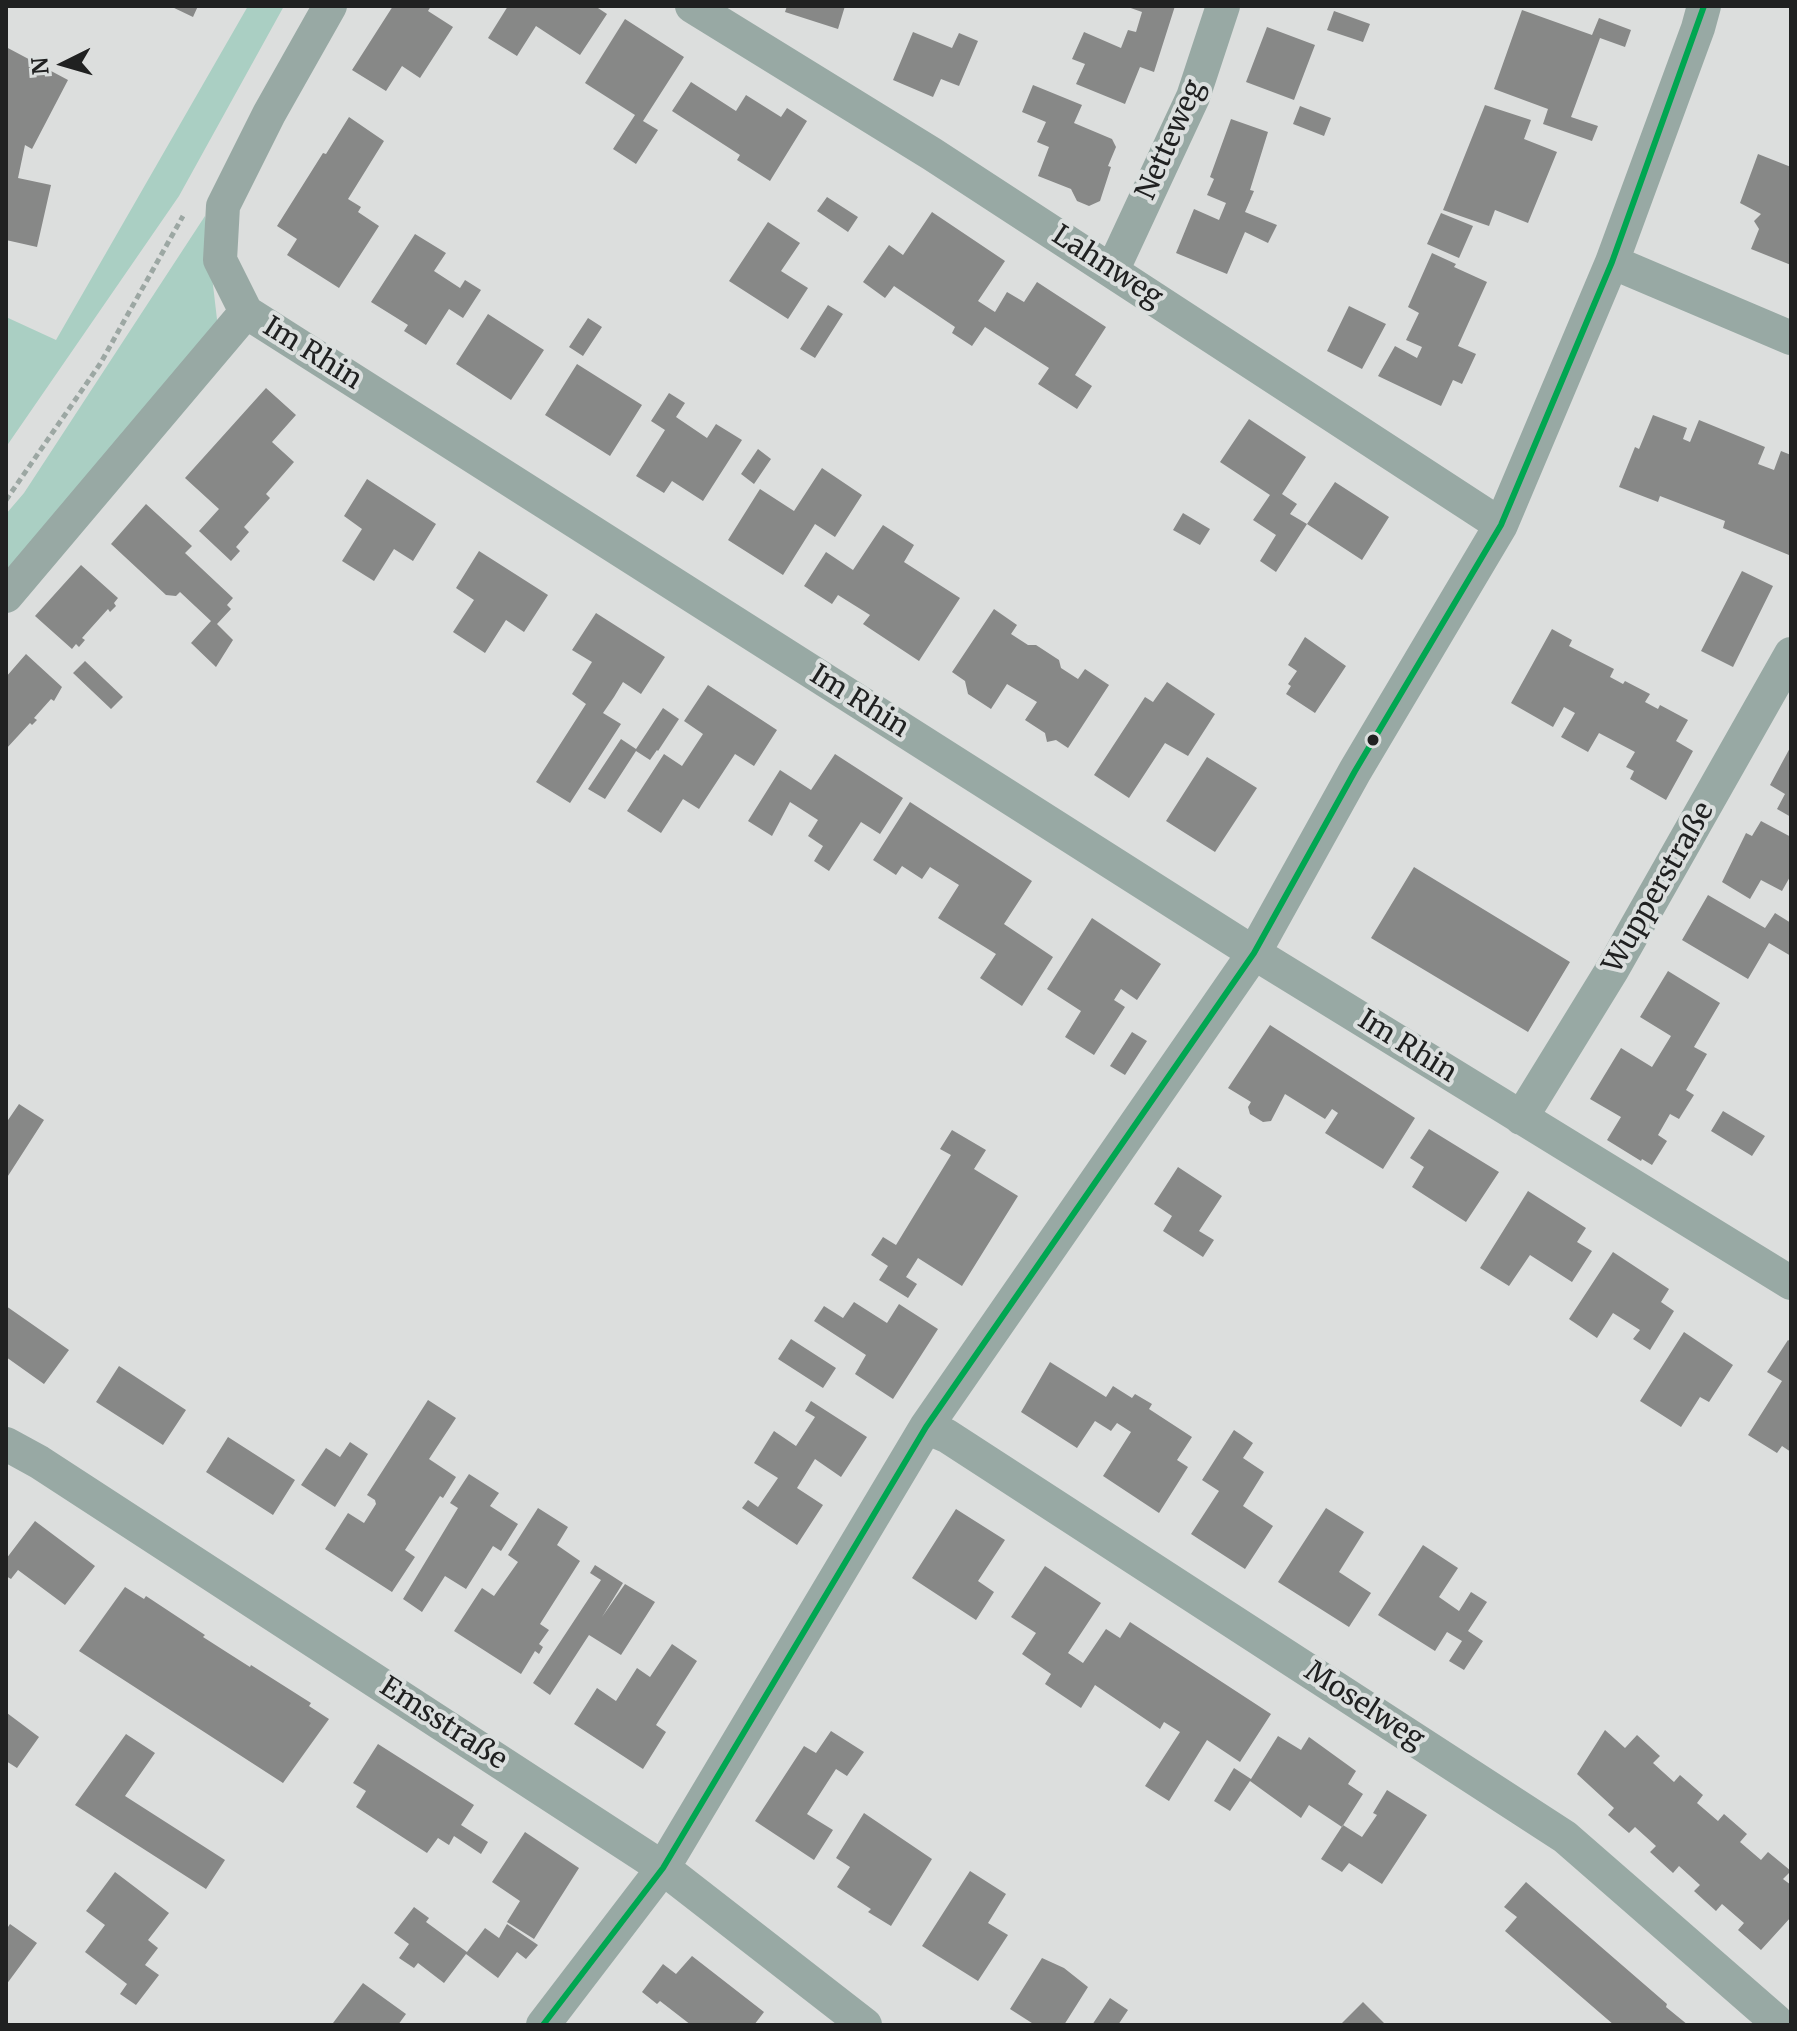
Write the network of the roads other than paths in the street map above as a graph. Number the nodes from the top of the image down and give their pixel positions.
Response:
1 (330, 6) edge
2 (1223, 6) edge
3 (1704, 6) edge
4 (704, 9) edge
5 (1612, 262) junction
6 (1112, 271) junction
7 (246, 312) junction
8 (1791, 338) edge
9 (1501, 525) junction
10 (6, 596) edge
11 (1791, 654) edge
12 (1254, 953) junction
13 (1521, 1118) junction
14 (1791, 1283) edge
15 (926, 1427) junction
16 (6, 1444) edge
17 (663, 1868) junction
18 (1780, 2016) edge
19 (543, 2025) edge
20 (865, 2025) edge

1 - 7 street
2 - 6 street, Netteweg
3 - 5 street
4 - 6 street, Lahnweg
5 - 8 street
5 - 9 street
6 - 9 street, Lahnweg
7 - 10 street, Im Rhin
7 - 12 street, Im Rhin
9 - 12 street
11 - 13 street, Wupperstraße
12 - 13 street, Im Rhin
12 - 15 street
13 - 14 street, Im Rhin
15 - 17 street
15 - 18 street, Moselweg
16 - 17 street, Emsstraße
17 - 19 street
17 - 20 street, Emsstraße

